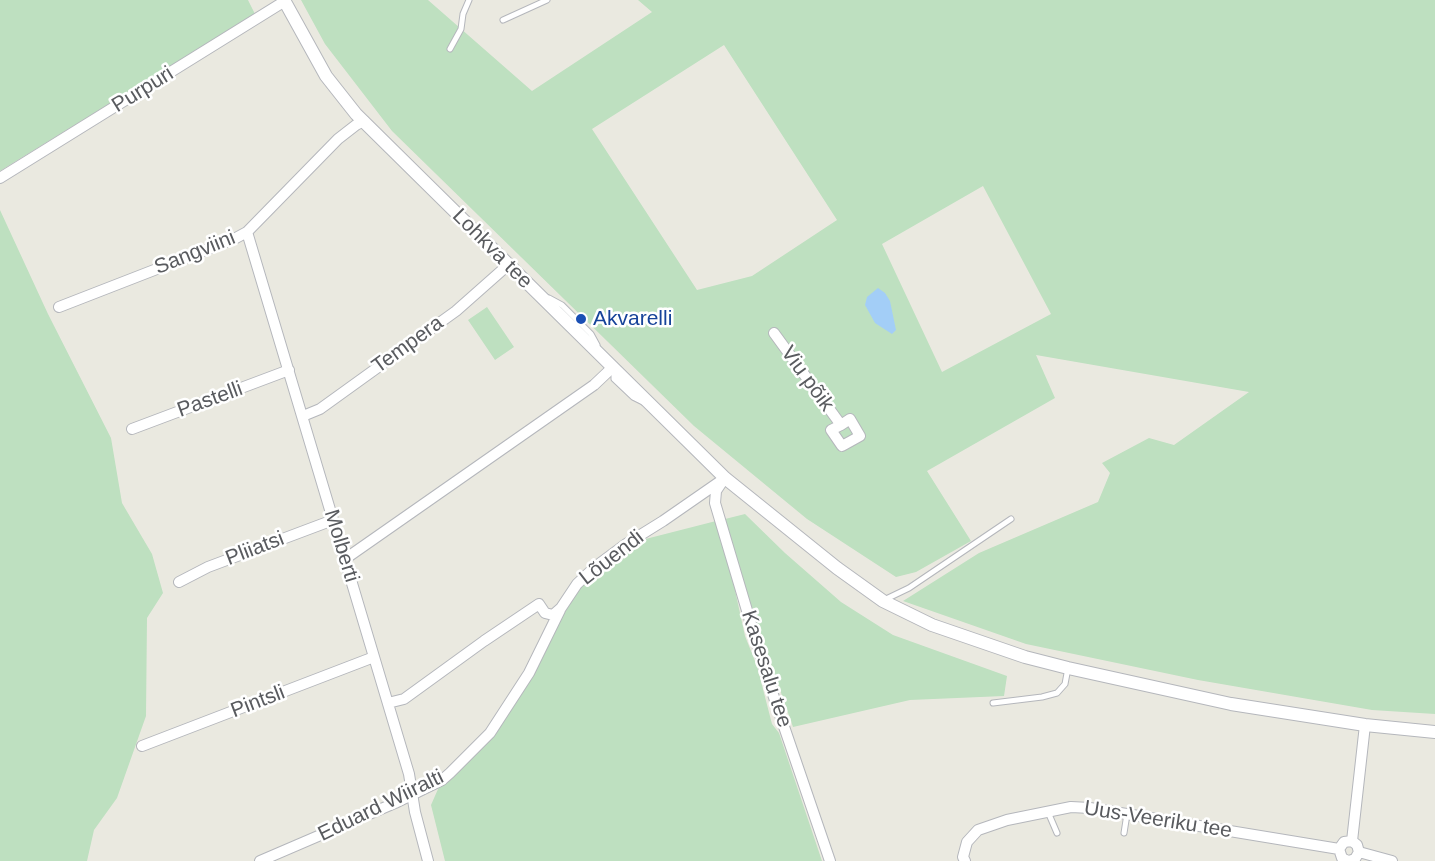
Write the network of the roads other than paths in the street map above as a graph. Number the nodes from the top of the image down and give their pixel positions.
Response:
1 (285, 0) edge
2 (469, 0) edge
3 (548, 0) edge
4 (503, 20) dead end
5 (450, 49) dead end
6 (364, 121) junction
7 (0, 178) edge
8 (247, 232) junction
9 (508, 265) junction
10 (59, 307) dead end
11 (774, 333) dead end
12 (609, 363) junction
13 (289, 370) junction
14 (303, 416) junction
15 (841, 425) dead end
16 (132, 429) dead end
17 (725, 478) junction
18 (333, 519) junction
19 (1011, 519) dead end
20 (345, 560) junction
21 (179, 582) dead end
22 (883, 601) junction
23 (561, 608) junction
24 (374, 657) junction
25 (1068, 668) junction
26 (388, 703) junction
27 (993, 703) dead end
28 (1365, 725) junction
29 (1435, 732) edge
30 (142, 746) dead end
31 (412, 795) junction
32 (1048, 812) junction
33 (1127, 814) junction
34 (1057, 833) dead end
35 (1124, 833) dead end
36 (1352, 841) junction
37 (1339, 849) junction
38 (1359, 852) junction
39 (262, 861) edge
40 (428, 861) edge
41 (830, 861) edge
42 (965, 861) edge
43 (1348, 861) edge
44 (1392, 861) edge

1 - 6 street, Lohkva tee
1 - 7 street, Purpuri
2 - 5 lane
3 - 4 lane
6 - 8 street, Sangviini
6 - 9 street, Lohkva tee
8 - 10 street, Sangviini
8 - 13 street, Molberti
9 - 12 street, Lohkva tee
9 - 14 street, Tempera
11 - 15 street, Viu põik
12 - 17 street, Lohkva tee
12 - 20 street
13 - 14 street, Molberti
13 - 16 street, Pastelli
14 - 18 street, Molberti
17 - 22 street, Lohkva tee
17 - 23 street, Lõuendi
17 - 41 street, Kasesalu tee
18 - 20 street, Molberti
18 - 21 street, Pliiatsi
19 - 22 lane
20 - 24 street, Molberti
22 - 25 street, Lohkva tee
23 - 26 street
23 - 31 street, Eduard Wiiralti
24 - 26 street, Molberti
24 - 30 street, Pintsli
25 - 27 lane
25 - 28 street, Lohkva tee
26 - 31 street, Molberti
28 - 29 street, Lohkva tee
28 - 36 street
31 - 39 street, Eduard Wiiralti
31 - 40 street, Molberti
32 - 33 street, Uus-Veeriku tee
32 - 34 lane
32 - 42 street, Uus-Veeriku tee
33 - 35 lane
33 - 37 street, Uus-Veeriku tee
36 - 37 street
36 - 38 street
37 - 43 street
38 - 43 street
38 - 44 street

